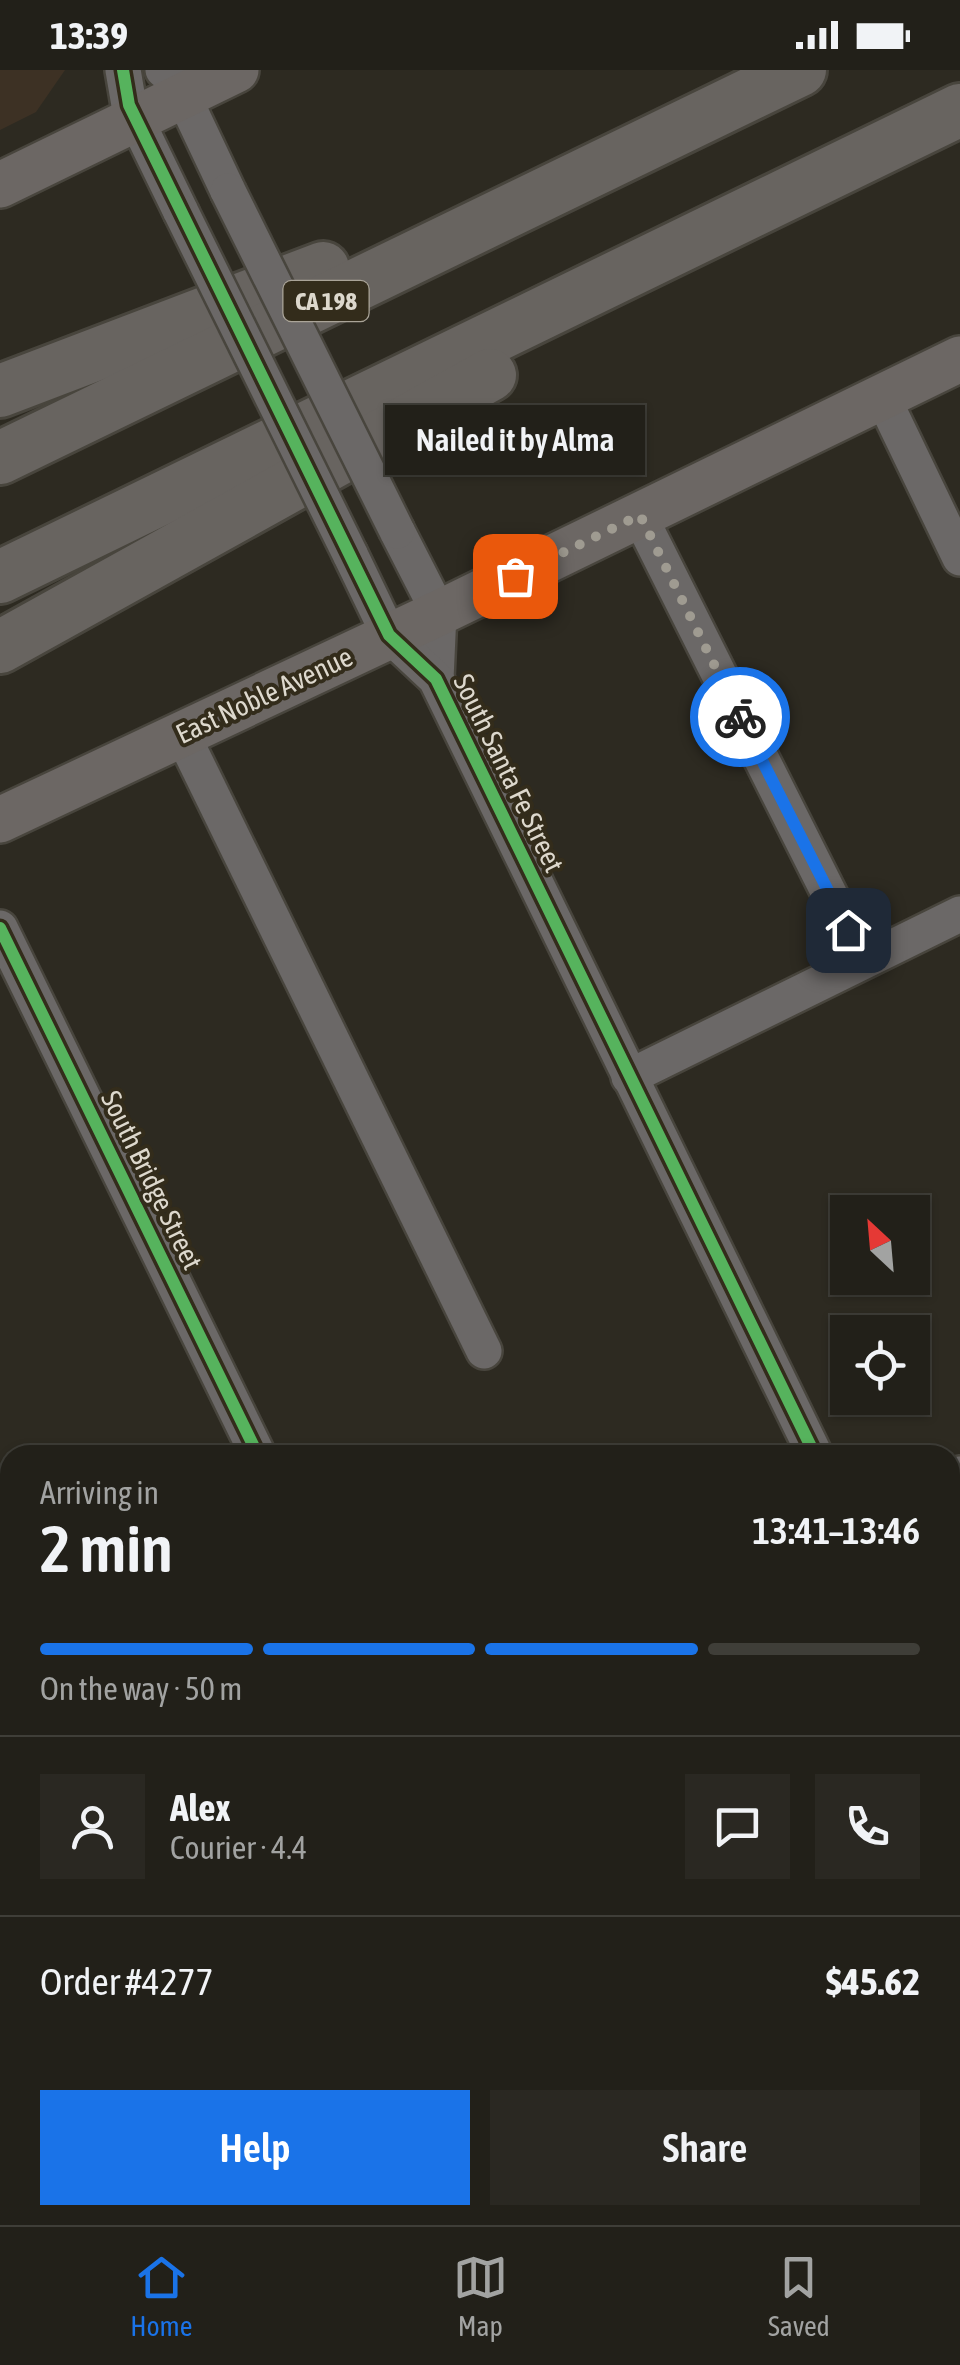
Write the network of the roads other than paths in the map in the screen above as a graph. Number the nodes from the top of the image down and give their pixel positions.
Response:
1 (124, 70) edge
2 (236, 70) edge
3 (800, 70) edge
4 (173, 83) edge
5 (960, 110) edge
6 (136, 118) junction
7 (652, 143) junction
8 (0, 185) edge
9 (754, 210) junction
10 (960, 358) edge
11 (0, 391) edge
12 (882, 396) junction
13 (0, 458) edge
14 (640, 515) junction
15 (960, 558) edge
16 (0, 577) edge
17 (438, 613) junction
18 (389, 636) junction
19 (0, 647) edge
20 (436, 678) junction
21 (182, 734) junction
22 (0, 820) edge
23 (960, 914) edge
24 (0, 928) edge
25 (864, 961) junction
26 (629, 1077) junction
27 (484, 1351) dead end
28 (253, 1445) edge
29 (810, 1445) edge

1 - 6 street, South Santa Fe Street
2 - 4 main road
3 - 7 highway, CA 198
4 - 6 main road
4 - 17 street, South Santa Fe Street, bridge
5 - 9 highway
6 - 8 main road
6 - 18 street, South Santa Fe Street, bridge
7 - 11 highway
7 - 13 highway, CA 198
9 - 16 highway
9 - 19 highway
10 - 12 main road, East Noble Avenue
12 - 14 main road, East Noble Avenue
12 - 15 street
14 - 17 main road, East Noble Avenue
14 - 25 street
17 - 18 main road, East Noble Avenue
17 - 20 street, South Santa Fe Street
18 - 20 street, South Santa Fe Street
18 - 21 main road, East Noble Avenue
20 - 26 street, South Santa Fe Street
21 - 22 main road, East Noble Avenue
21 - 27 street
23 - 25 street
24 - 28 street, South Bridge Street
25 - 26 street
26 - 29 street, South Santa Fe Street

